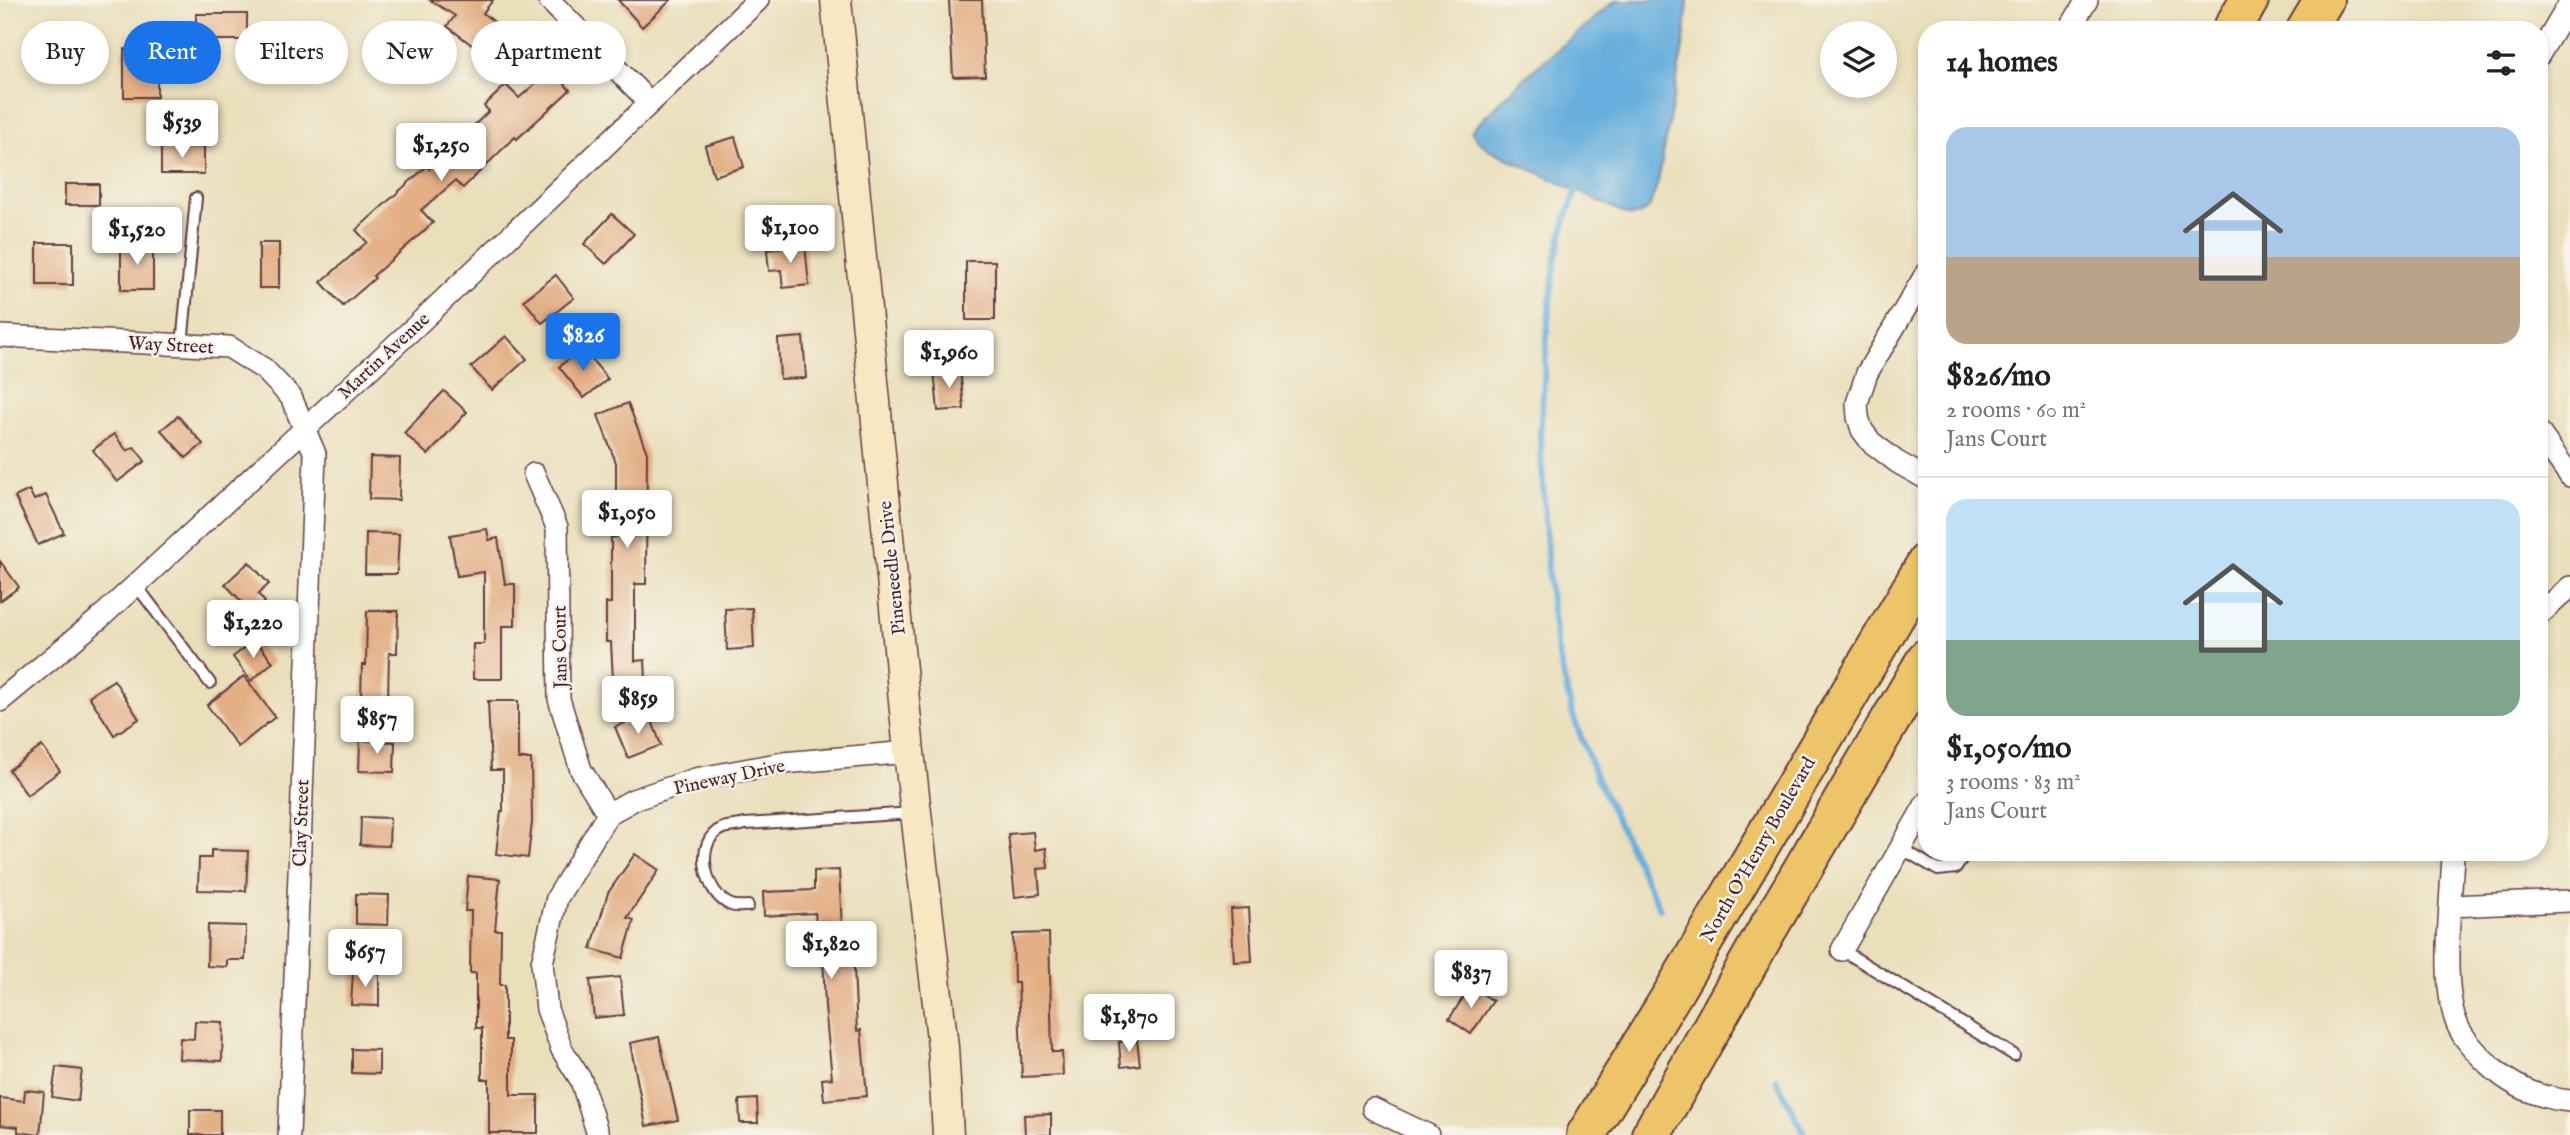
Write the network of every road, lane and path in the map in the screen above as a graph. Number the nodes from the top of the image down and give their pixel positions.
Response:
1 (549, 0) edge
2 (758, 0) edge
3 (836, 0) edge
4 (2087, 0) edge
5 (2233, 0) edge
6 (2249, 0) edge
7 (2323, 0) edge
8 (2570, 3) edge
9 (2074, 21) edge
10 (2222, 21) edge
11 (2237, 21) edge
12 (2311, 21) edge
13 (2548, 40) edge
14 (649, 102) junction
15 (196, 198) dead end
16 (1918, 287) edge
17 (0, 336) edge
18 (182, 345) junction
19 (304, 429) junction
20 (2548, 445) edge
21 (534, 474) dead end
22 (1918, 474) edge
23 (2570, 476) edge
24 (1918, 577) edge
25 (135, 585) junction
26 (2570, 587) edge
27 (2548, 607) edge
28 (1918, 627) edge
29 (1918, 673) edge
30 (210, 683) dead end
31 (0, 701) edge
32 (909, 752) junction
33 (916, 813) junction
34 (608, 814) junction
35 (1918, 816) edge
36 (1820, 839) junction
37 (1899, 847) junction
38 (1918, 858) edge
39 (1923, 861) edge
40 (1961, 861) edge
41 (2453, 861) edge
42 (2570, 901) edge
43 (748, 906) dead end
44 (2451, 906) junction
45 (1842, 950) joint
46 (1674, 993) junction
47 (2014, 1055) dead end
48 (2570, 1101) edge
49 (1373, 1109) dead end
50 (289, 1135) edge
51 (598, 1135) edge
52 (948, 1135) edge
53 (1428, 1135) edge
54 (1586, 1135) edge
55 (1607, 1135) edge
56 (1651, 1135) edge

1 - 14 street
2 - 14 street, Martin Avenue
3 - 32 street, Pineneedle Drive
4 - 9 street
5 - 10 highway
6 - 11 highway
7 - 12 highway
8 - 13 street
14 - 19 street, Martin Avenue
15 - 18 lane
16 - 22 street
17 - 18 street, Way Street
18 - 19 street, Way Street
19 - 25 street, Martin Avenue
19 - 50 street, Clay Street
20 - 23 street
21 - 34 street, Jans Court
24 - 46 highway, North O'Henry Boulevard
25 - 30 lane
25 - 31 street, Martin Avenue
26 - 27 street
28 - 36 highway
29 - 36 highway
32 - 33 street, Pineneedle Drive
32 - 34 street, Pineway Drive
33 - 43 lane
33 - 52 street, Pineneedle Drive
34 - 51 street
35 - 37 street
36 - 56 highway
37 - 38 lane
37 - 45 street
39 - 40 lane
41 - 44 street
42 - 44 street
44 - 48 street
45 - 47 lane
46 - 54 highway, North O'Henry Boulevard
46 - 55 highway
49 - 53 street

